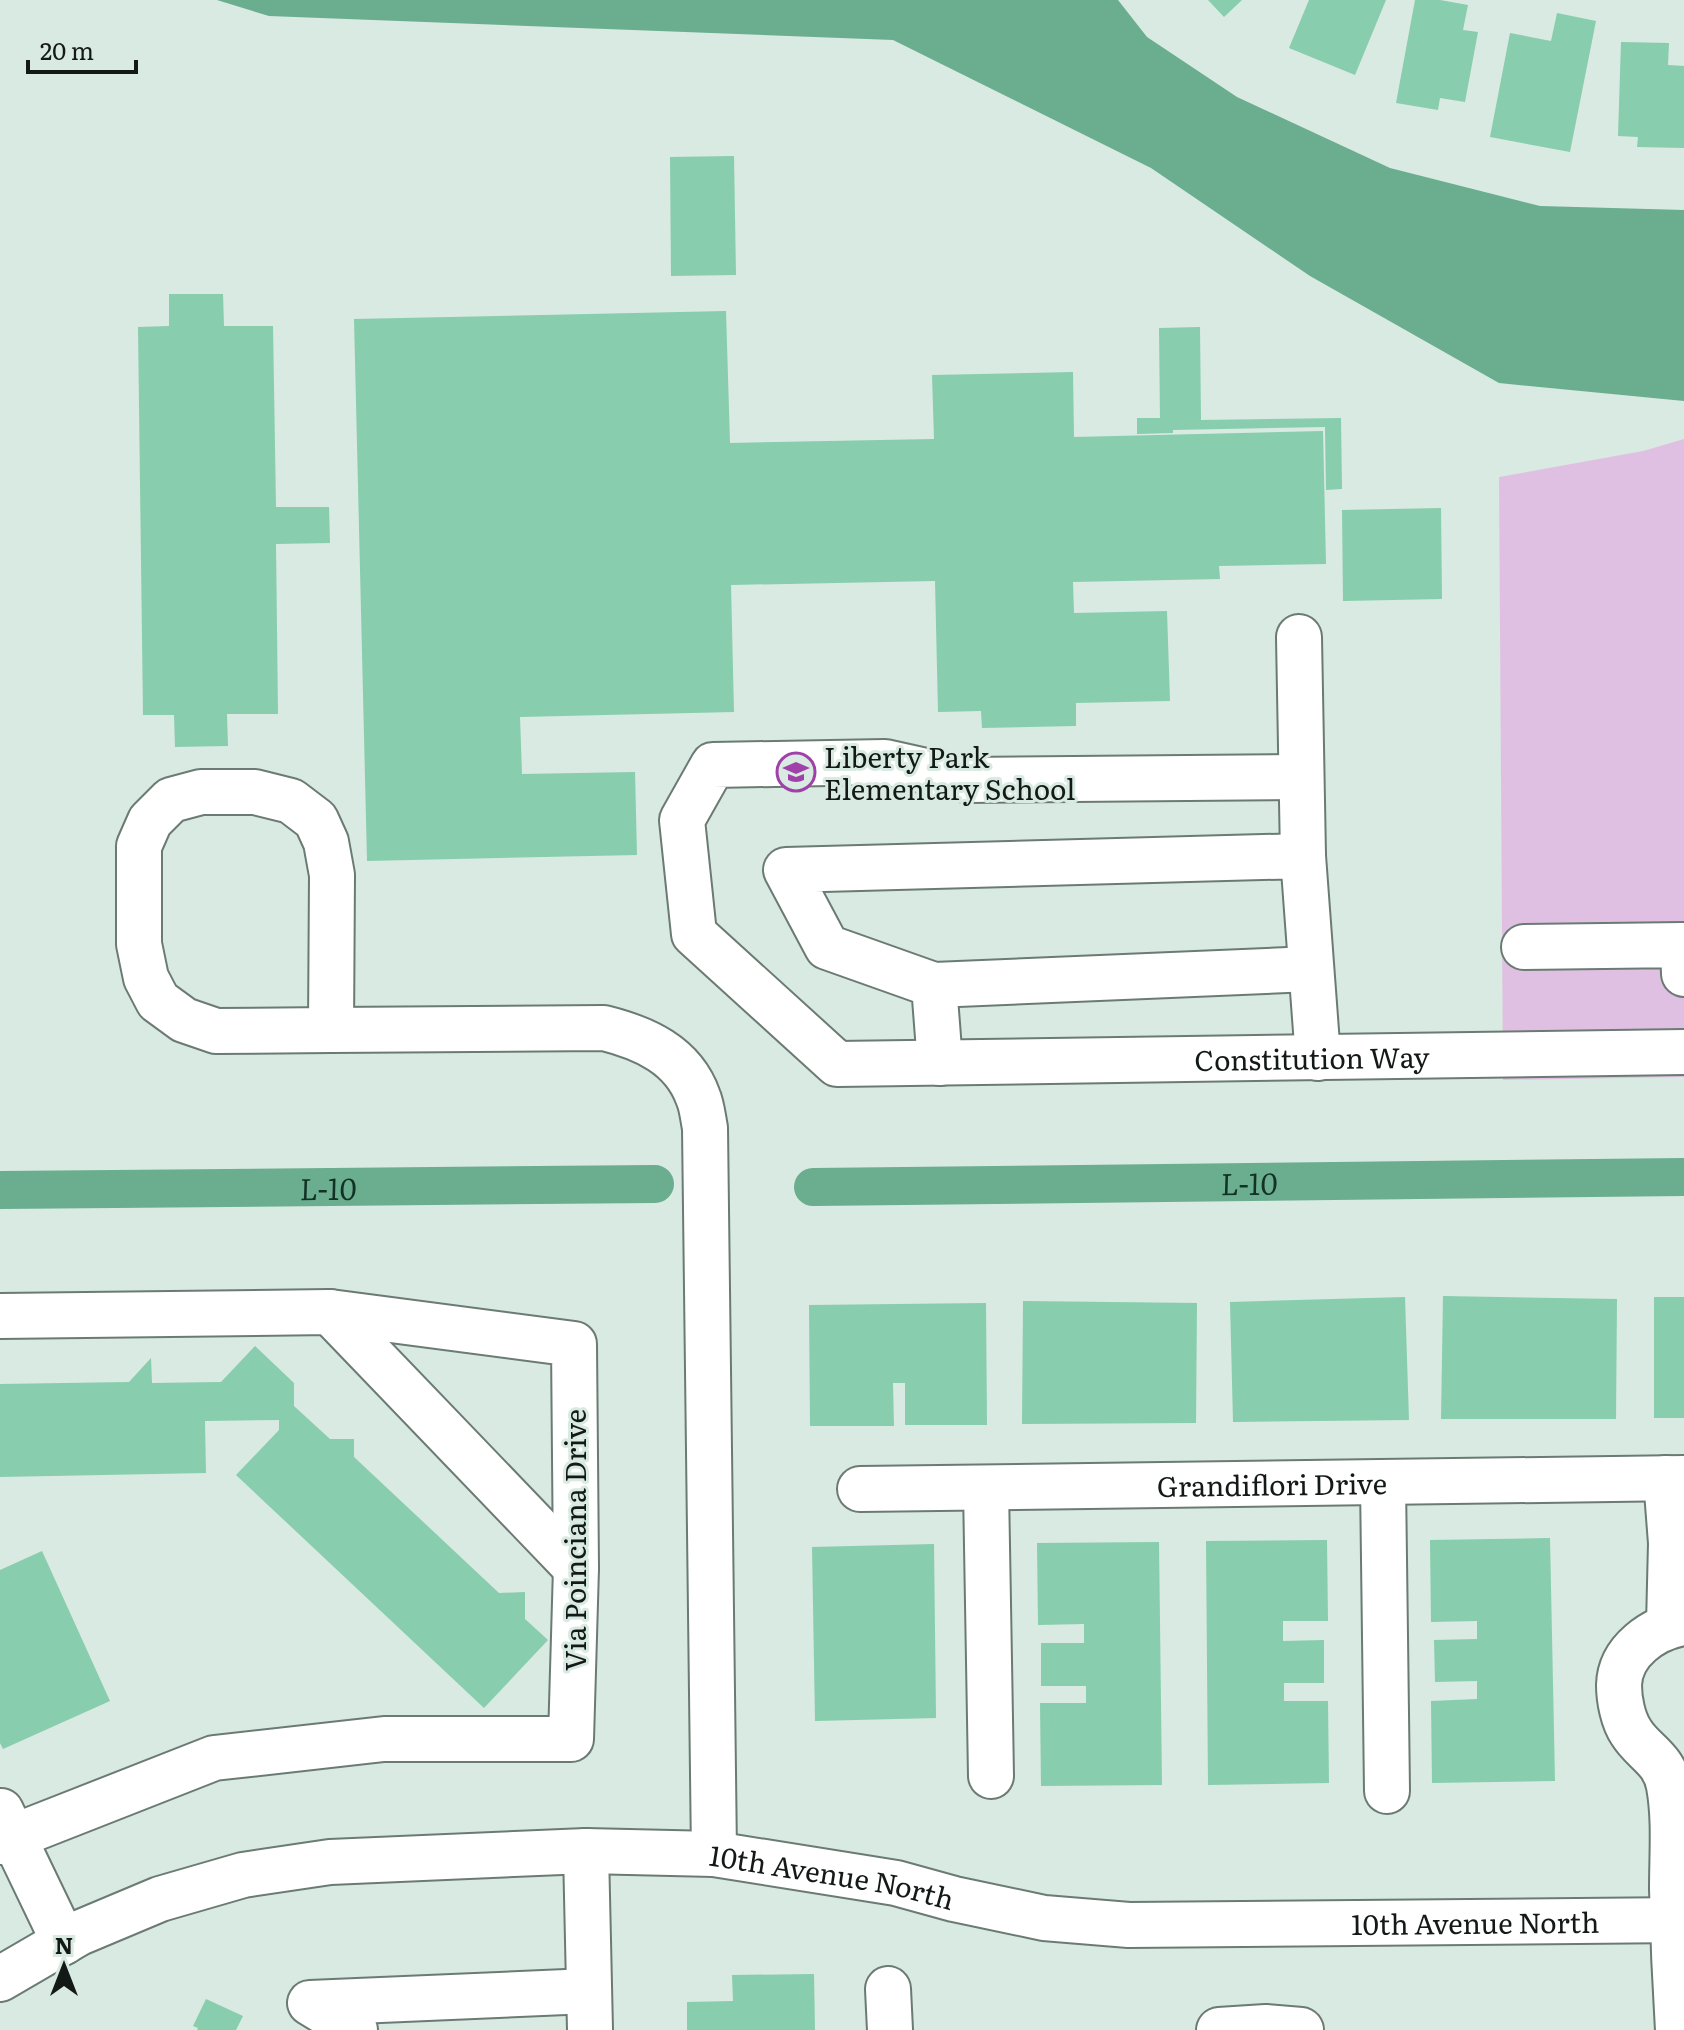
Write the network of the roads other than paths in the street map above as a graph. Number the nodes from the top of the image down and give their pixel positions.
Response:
1 (1299, 637) dead end
2 (1301, 777) junction
3 (1303, 856) junction
4 (1524, 947) dead end
5 (1311, 969) junction
6 (1684, 974) edge
7 (934, 985) junction
8 (331, 1030) junction
9 (1684, 1052) edge
10 (1318, 1058) junction
11 (940, 1063) junction
12 (330, 1312) junction
13 (0, 1316) edge
14 (1675, 1478) edge
15 (1383, 1482) junction
16 (986, 1488) junction
17 (860, 1489) dead end
18 (576, 1568) junction
19 (1677, 1624) edge
20 (991, 1776) dead end
21 (1387, 1791) dead end
22 (4, 1829) edge
23 (586, 1851) junction
24 (714, 1854) junction
25 (1678, 1920) edge
26 (64, 1942) junction
27 (0, 1979) edge
28 (589, 2010) edge
29 (355, 2030) edge
30 (1219, 2030) edge
31 (1301, 2030) edge
32 (1678, 2030) edge

1 - 2 street
2 - 3 street
2 - 11 street, Constitution Way
3 - 5 street
3 - 7 street
4 - 6 street
5 - 7 street
5 - 10 street
7 - 11 street
8 - 8 street
8 - 24 street
9 - 10 street, Constitution Way
10 - 11 street, Constitution Way
12 - 13 street, Via Poinciana Drive
12 - 18 street
12 - 18 street, Via Poinciana Drive
14 - 15 street, Grandiflori Drive
14 - 19 street
15 - 16 street, Grandiflori Drive
15 - 21 street
16 - 17 street, Grandiflori Drive
16 - 20 street
18 - 22 street, Via Poinciana Drive
19 - 25 street
22 - 26 street, Via Poinciana Drive
23 - 24 street, 10th Avenue North
23 - 26 street, 10th Avenue North
23 - 28 street
24 - 25 street, 10th Avenue North
25 - 32 street
26 - 27 street, 10th Avenue North
28 - 29 street
30 - 31 street

